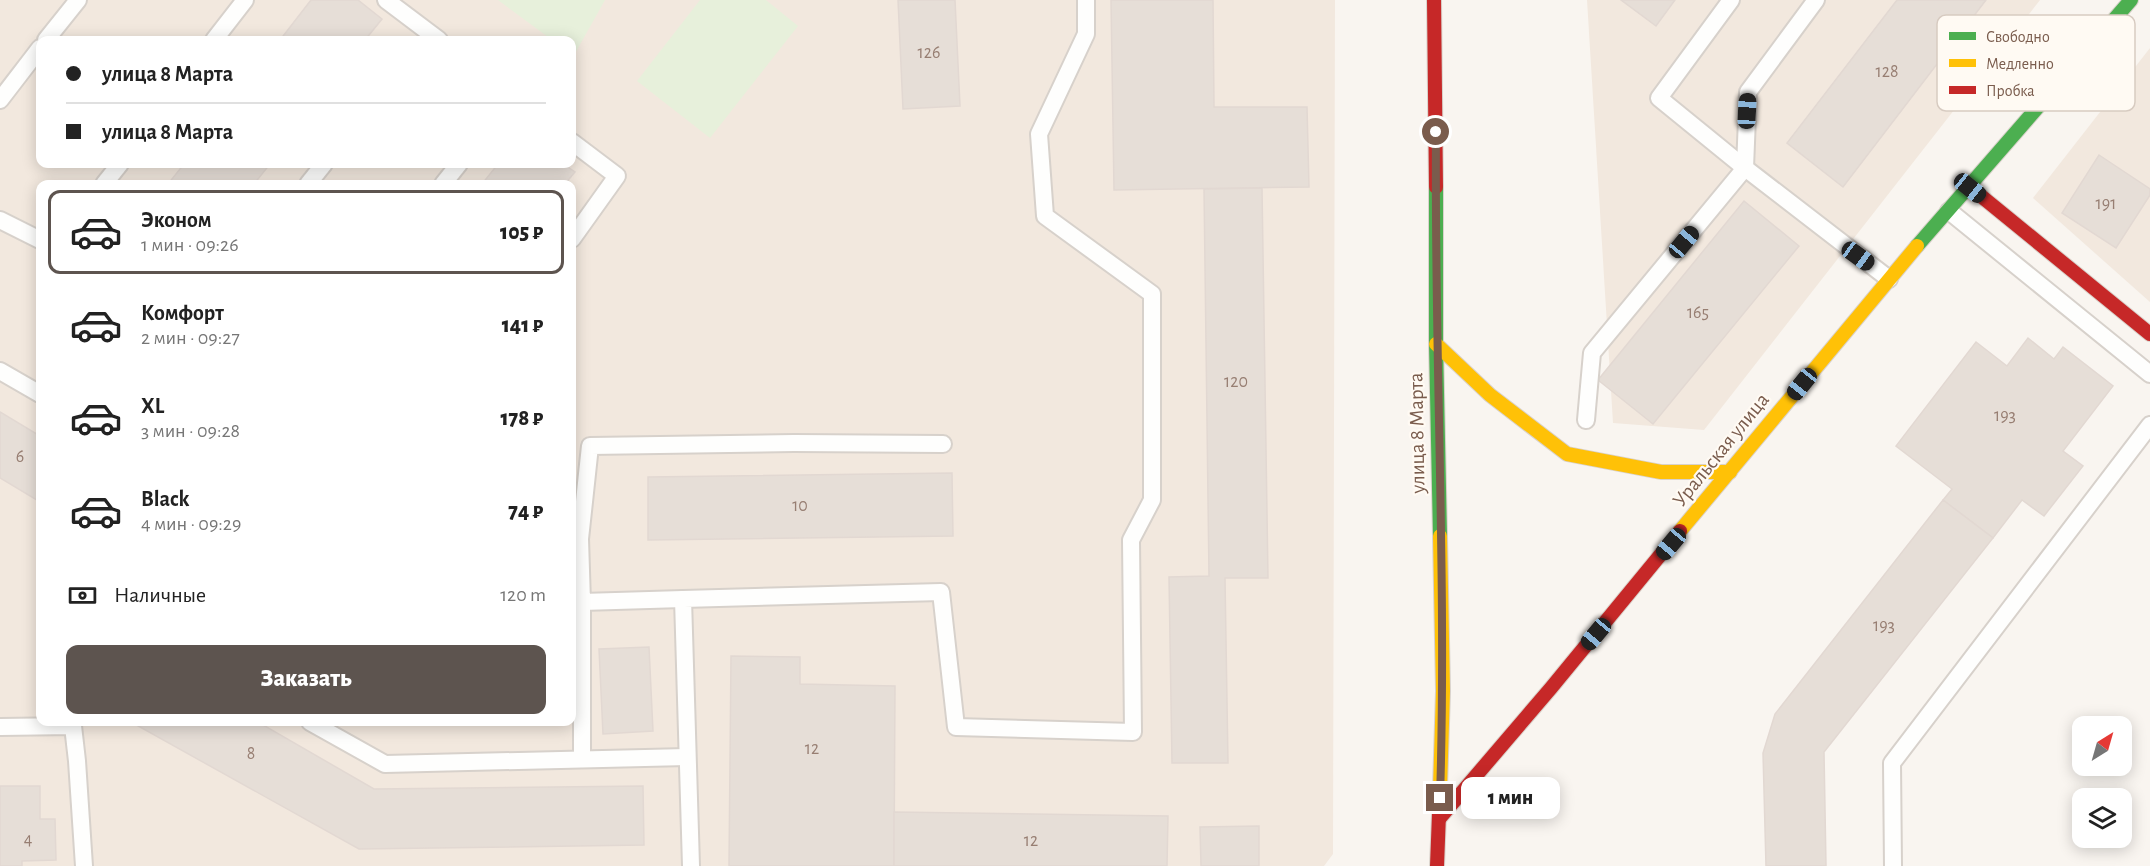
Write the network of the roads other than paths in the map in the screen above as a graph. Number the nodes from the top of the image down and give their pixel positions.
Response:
1 (78, 0) edge
2 (244, 0) edge
3 (386, 0) edge
4 (1086, 0) edge
5 (1434, 0) edge
6 (1731, 0) edge
7 (1816, 0) edge
8 (2131, 0) edge
9 (2118, 15) edge
10 (421, 35) edge
11 (49, 36) edge
12 (217, 36) edge
13 (36, 53) edge
14 (0, 100) edge
15 (2036, 111) edge
16 (576, 145) edge
17 (117, 168) edge
18 (321, 168) edge
19 (456, 168) edge
20 (1745, 168) junction
21 (107, 180) edge
22 (311, 180) edge
23 (446, 180) edge
24 (1970, 188) junction
25 (1950, 211) junction
26 (0, 220) edge
27 (576, 233) edge
28 (36, 238) edge
29 (1889, 279) junction
30 (2150, 334) edge
31 (1436, 344) junction
32 (0, 370) edge
33 (2150, 374) edge
34 (36, 392) edge
35 (1586, 420) dead end
36 (2150, 425) edge
37 (943, 444) dead end
38 (1730, 472) junction
39 (683, 599) junction
40 (582, 602) junction
41 (36, 726) edge
42 (73, 726) edge
43 (317, 726) edge
44 (0, 728) edge
45 (687, 757) junction
46 (582, 759) junction
47 (1439, 819) junction
48 (84, 866) edge
49 (691, 866) edge
50 (1437, 866) edge
51 (1893, 866) edge

1 - 11 lane
2 - 12 lane
3 - 10 lane
4 - 39 lane
5 - 31 street, улица 8 Марта
6 - 20 lane
7 - 20 lane
8 - 9 street, Уральская улица
13 - 14 lane
15 - 24 street, Уральская улица
16 - 27 lane
17 - 21 lane
18 - 22 lane
19 - 23 lane
20 - 29 lane
20 - 35 lane
24 - 25 street, Уральская улица
24 - 30 street
25 - 29 street, Уральская улица
25 - 33 lane
26 - 28 lane
29 - 38 street, Уральская улица
31 - 38 street
31 - 47 street, улица 8 Марта
32 - 34 lane
36 - 51 lane
37 - 40 lane
38 - 47 street, Уральская улица
39 - 40 lane
39 - 45 lane
40 - 46 lane
41 - 44 lane
42 - 48 lane
43 - 46 lane
45 - 46 lane
45 - 49 lane
47 - 50 street, улица 8 Марта

